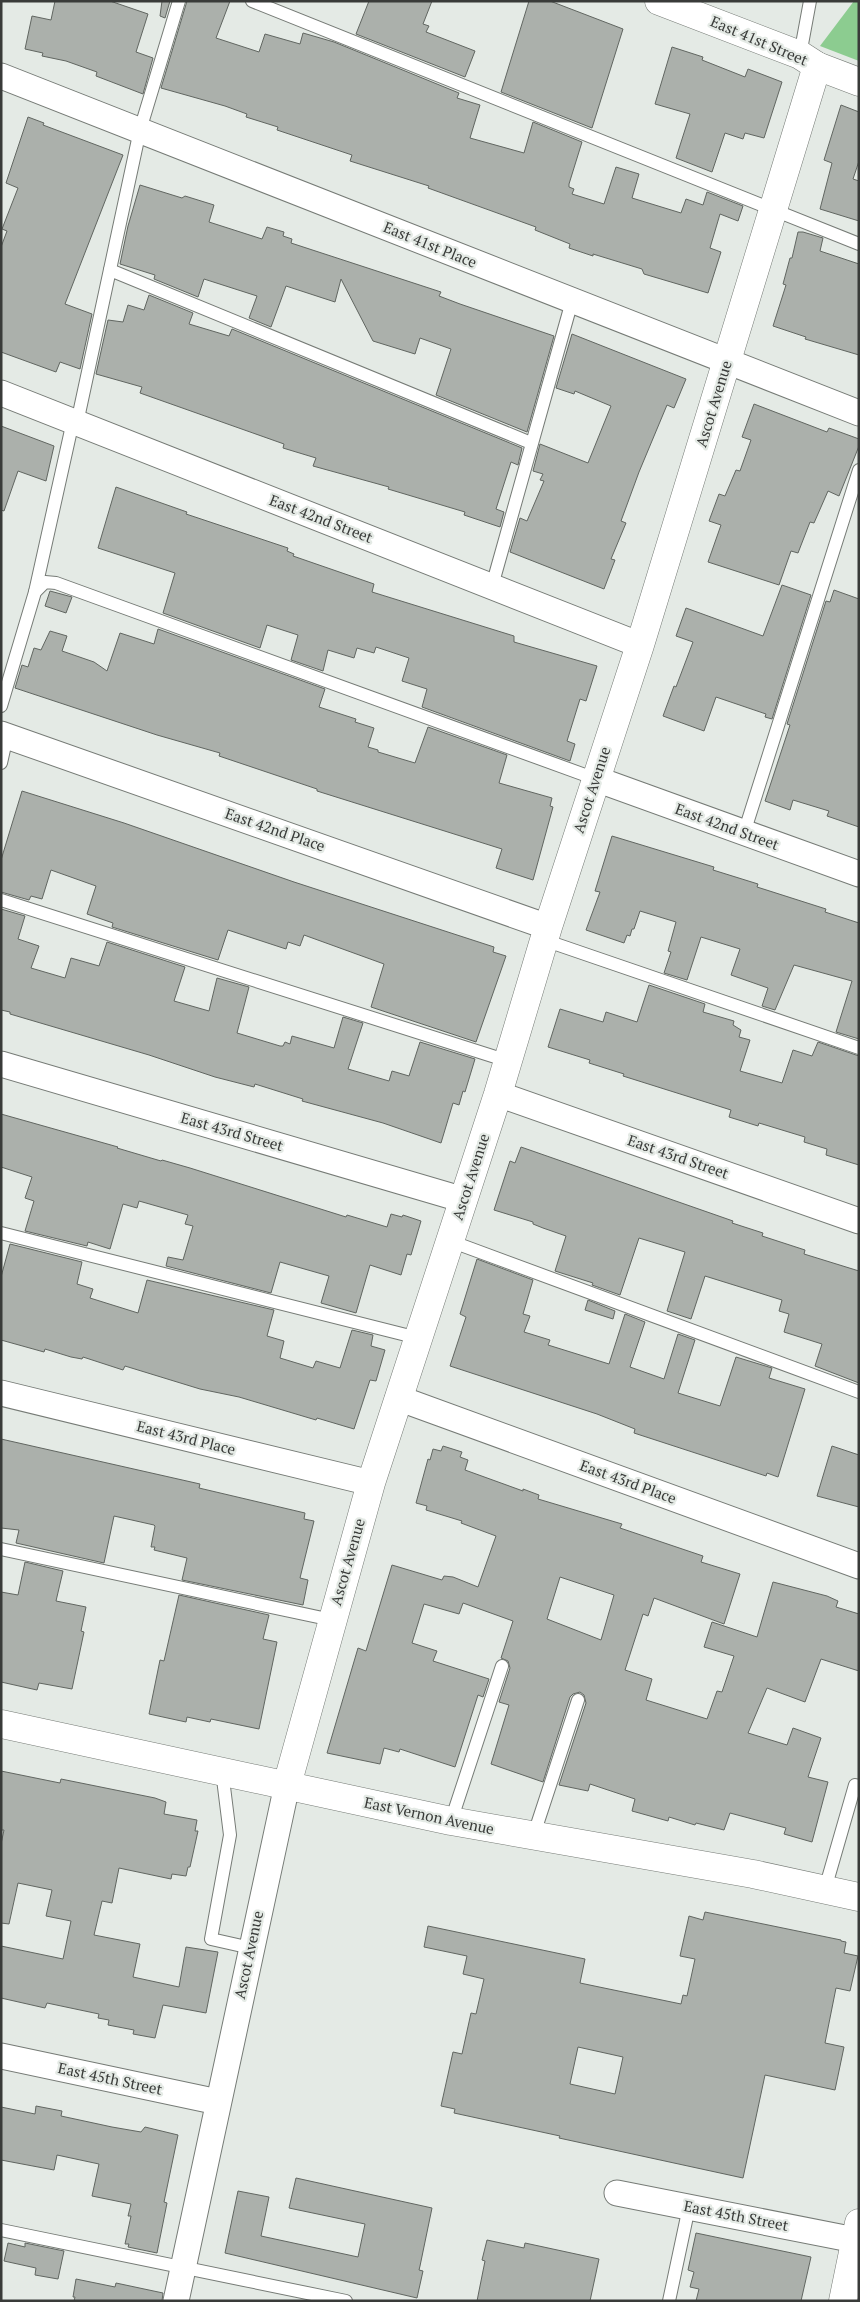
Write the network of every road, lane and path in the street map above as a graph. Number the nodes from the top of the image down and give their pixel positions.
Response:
1 (180, 1) edge
2 (252, 1) edge
3 (659, 1) edge
4 (810, 1) edge
5 (809, 60) junction
6 (1, 76) edge
7 (858, 79) edge
8 (140, 130) junction
9 (772, 211) junction
10 (859, 244) edge
11 (110, 270) junction
12 (572, 301) junction
13 (727, 362) junction
14 (1, 393) edge
15 (859, 412) edge
16 (75, 422) junction
17 (532, 443) junction
18 (859, 470) edge
19 (492, 586) junction
20 (35, 592) junction
21 (640, 645) junction
22 (1, 706) edge
23 (4, 735) edge
24 (1, 764) edge
25 (596, 779) junction
26 (744, 833) junction
27 (859, 874) edge
28 (1, 900) edge
29 (546, 933) junction
30 (859, 1048) edge
31 (508, 1060) junction
32 (1, 1064) edge
33 (498, 1094) junction
34 (464, 1200) junction
35 (859, 1221) edge
36 (1, 1233) edge
37 (450, 1241) junction
38 (418, 1338) junction
39 (859, 1392) edge
40 (1, 1394) edge
41 (398, 1398) junction
42 (371, 1482) junction
43 (1, 1549) edge
44 (859, 1566) edge
45 (332, 1620) junction
46 (502, 1666) dead end
47 (578, 1700) dead end
48 (1, 1724) edge
49 (222, 1771) junction
50 (287, 1785) junction
51 (859, 1786) edge
52 (451, 1821) junction
53 (534, 1837) junction
54 (825, 1889) junction
55 (859, 1897) edge
56 (251, 1948) junction
57 (1, 2056) edge
58 (218, 2102) junction
59 (617, 2193) dead end
60 (689, 2207) junction
61 (1, 2230) edge
62 (857, 2232) edge
63 (183, 2269) junction
64 (176, 2301) edge
65 (346, 2301) edge
66 (668, 2301) edge
67 (842, 2301) edge

1 - 8 lane
2 - 9 lane
3 - 5 street, East 41st Street
4 - 5 lane
5 - 7 street, East 41st Street
5 - 9 street, Ascot Avenue
6 - 8 street, East 41st Place
8 - 11 lane
8 - 12 street, East 41st Place
9 - 10 lane
9 - 13 street, Ascot Avenue
11 - 16 lane
11 - 17 lane
12 - 13 street, East 41st Place
12 - 17 lane
13 - 15 street, East 41st Place
13 - 21 street, Ascot Avenue
14 - 16 street, East 42nd Street
16 - 19 street, East 42nd Street
16 - 20 lane
17 - 19 lane
18 - 26 lane
19 - 21 street, East 42nd Street
20 - 22 lane
20 - 25 lane
21 - 25 street, Ascot Avenue
23 - 24 lane
23 - 29 street, East 42nd Place
25 - 26 street, East 42nd Street
25 - 29 street, Ascot Avenue
26 - 27 street, East 42nd Street
28 - 31 lane
29 - 30 lane
29 - 31 street, Ascot Avenue
31 - 33 street, Ascot Avenue
32 - 34 street, East 43rd Street
33 - 34 street, Ascot Avenue
33 - 35 street, East 43rd Street
34 - 37 street, Ascot Avenue
36 - 38 lane
37 - 38 street, Ascot Avenue
37 - 39 lane
38 - 41 street, Ascot Avenue
40 - 42 street, East 43rd Place
41 - 42 street, Ascot Avenue
41 - 44 street, East 43rd Place
42 - 45 street, Ascot Avenue
43 - 45 lane
45 - 50 street, Ascot Avenue
46 - 52 lane
47 - 53 lane
48 - 49 street, East Vernon Avenue
49 - 50 street, East Vernon Avenue
49 - 56 lane
50 - 52 street, East Vernon Avenue
50 - 56 street, Ascot Avenue
51 - 54 lane
52 - 53 street, East Vernon Avenue
53 - 54 street, East Vernon Avenue
54 - 55 street, East Vernon Avenue
56 - 58 street, Ascot Avenue
57 - 58 street, East 45th Street
58 - 63 street, Ascot Avenue
59 - 60 street, East 45th Street
60 - 62 street, East 45th Street
60 - 66 lane
61 - 63 lane
62 - 67 street
63 - 64 street, Ascot Avenue
63 - 65 lane

